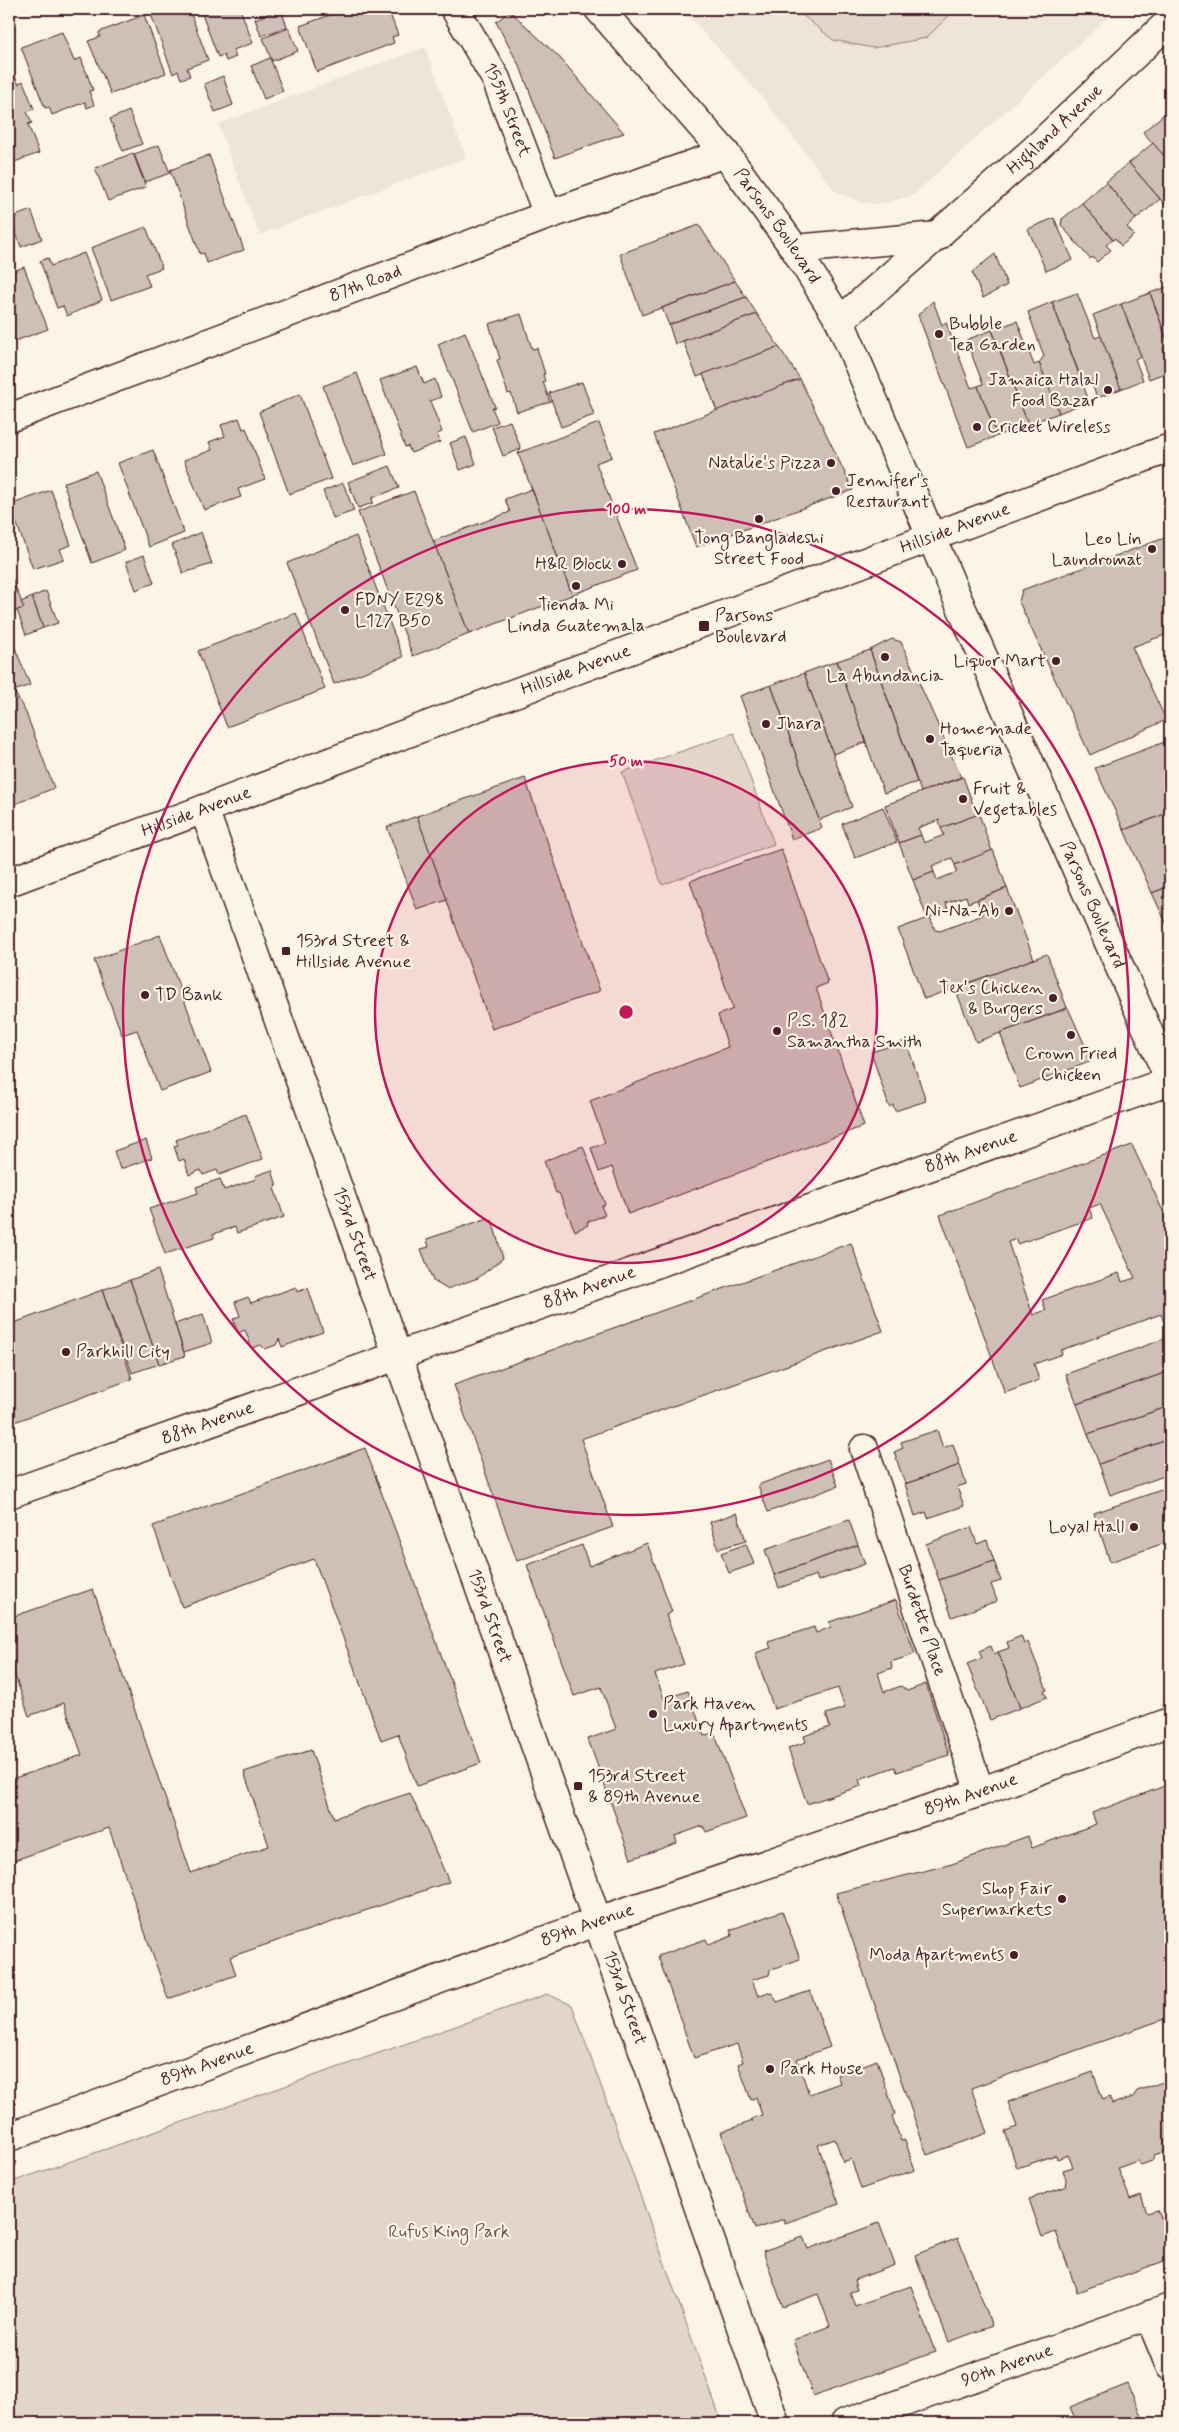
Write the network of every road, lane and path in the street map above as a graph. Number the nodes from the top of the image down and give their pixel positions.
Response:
1 (455, 9) edge
2 (599, 9) edge
3 (1170, 21) edge
4 (725, 153) junction
5 (548, 215) junction
6 (938, 236) junction
7 (795, 249) junction
8 (840, 321) junction
9 (9, 418) edge
10 (1170, 448) edge
11 (931, 537) junction
12 (204, 809) junction
13 (9, 882) edge
14 (1170, 1081) edge
15 (397, 1357) junction
16 (864, 1449) dead end
17 (9, 1494) edge
18 (1170, 1722) edge
19 (980, 1792) junction
20 (598, 1921) junction
21 (9, 2137) edge
22 (1160, 2311) edge
23 (1170, 2366) edge
24 (775, 2423) edge
25 (845, 2423) edge

1 - 5 street, 155th Street
2 - 4 street, Parsons Boulevard
3 - 6 street, Highland Avenue
4 - 5 street, 87th Road
4 - 7 street, Parsons Boulevard
5 - 9 street, 87th Road
6 - 7 street
6 - 8 street, Highland Avenue
7 - 8 street, Parsons Boulevard
8 - 11 street, Parsons Boulevard
10 - 11 street, Hillside Avenue
11 - 12 street, Hillside Avenue
11 - 14 street, Parsons Boulevard
12 - 13 street, Hillside Avenue
12 - 15 street, 153rd Street
14 - 15 street, 88th Avenue
15 - 17 street, 88th Avenue
15 - 20 street, 153rd Street
16 - 19 street, Burdette Place
18 - 19 street, 89th Avenue
19 - 20 street, 89th Avenue
20 - 21 street, 89th Avenue
20 - 24 street, 153rd Street
22 - 23 street
22 - 25 street, 90th Avenue

